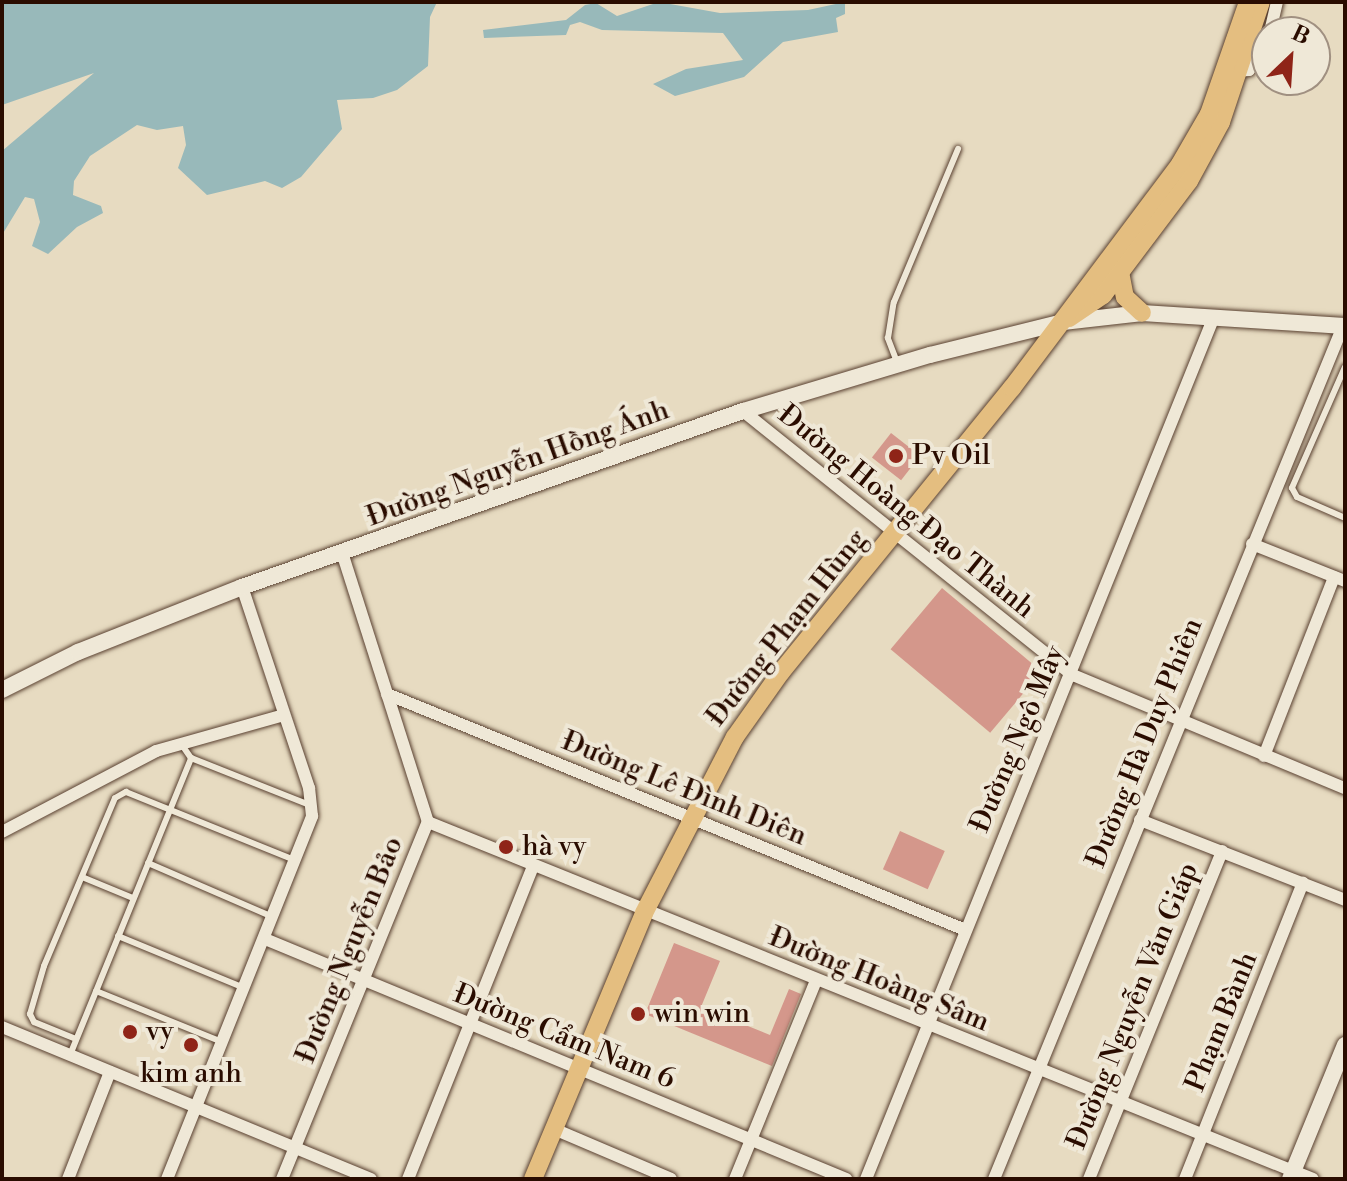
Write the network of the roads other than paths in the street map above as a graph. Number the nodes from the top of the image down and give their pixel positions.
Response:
1 (1248, 2) edge
2 (1261, 2) edge
3 (1251, 64) edge
4 (1231, 70) junction
5 (958, 149) dead end
6 (1120, 272) junction
7 (1142, 313) junction
8 (1214, 317) junction
9 (1063, 322) junction
10 (1344, 326) edge
11 (898, 365) junction
12 (1345, 367) edge
13 (743, 411) junction
14 (1345, 518) edge
15 (894, 535) junction
16 (1252, 544) junction
17 (343, 555) junction
18 (1340, 579) edge
19 (242, 587) junction
20 (1073, 675) junction
21 (2, 690) edge
22 (387, 694) junction
23 (284, 715) junction
24 (1180, 723) junction
25 (181, 743) junction
26 (1264, 756) junction
27 (191, 758) junction
28 (1345, 787) edge
29 (311, 806) junction
30 (169, 809) junction
31 (690, 817) junction
32 (1140, 820) junction
33 (428, 822) junction
34 (2, 832) edge
35 (1222, 851) junction
36 (297, 861) junction
37 (148, 863) junction
38 (533, 866) junction
39 (82, 877) junction
40 (1303, 883) junction
41 (133, 898) junction
42 (1345, 900) edge
43 (644, 913) junction
44 (274, 918) junction
45 (963, 929) junction
46 (118, 936) junction
47 (265, 939) junction
48 (363, 980) junction
49 (816, 981) junction
50 (244, 989) junction
51 (96, 991) junction
52 (470, 1024) junction
53 (928, 1025) junction
54 (2, 1027) edge
55 (76, 1039) junction
56 (222, 1042) junction
57 (1345, 1045) edge
58 (70, 1055) junction
59 (578, 1069) junction
60 (1039, 1069) junction
61 (110, 1072) junction
62 (1121, 1102) junction
63 (196, 1107) junction
64 (554, 1129) junction
65 (1203, 1135) junction
66 (751, 1140) junction
67 (295, 1147) junction
68 (1292, 1175) edge
69 (68, 1179) edge
70 (167, 1179) edge
71 (282, 1179) edge
72 (371, 1179) edge
73 (408, 1179) edge
74 (533, 1179) edge
75 (671, 1179) edge
76 (735, 1179) edge
77 (846, 1179) edge
78 (866, 1179) edge
79 (994, 1179) edge
80 (1089, 1179) edge
81 (1185, 1179) edge
82 (1313, 1179) edge

1 - 4 main road, Đường Phạm Hùng
2 - 4 main road, Đường Phạm Hùng
3 - 4 street
4 - 6 main road, Đường Phạm Hùng
4 - 9 main road, Đường Phạm Hùng
5 - 11 lane
6 - 7 main road
6 - 9 main road, Đường Phạm Hùng
7 - 8 street, Đường Nguyễn Hồng Ánh
7 - 9 street, Đường Nguyễn Hồng Ánh
8 - 10 street, Đường Nguyễn Hồng Ánh
8 - 20 street, Đường Ngô Mây
9 - 11 street, Đường Nguyễn Hồng Ánh
9 - 15 main road, Đường Phạm Hùng
10 - 16 street, Đường Hà Duy Phiên
11 - 13 street, Đường Nguyễn Hồng Ánh
12 - 14 lane
13 - 15 street, Đường Hoàng Đạo Thành
13 - 17 street, Đường Nguyễn Hồng Ánh
15 - 20 street, Đường Hoàng Đạo Thành
15 - 31 main road, Đường Phạm Hùng
16 - 18 street
16 - 24 street, Đường Hà Duy Phiên
17 - 19 street, Đường Nguyễn Hồng Ánh
17 - 22 street, Đường Nguyễn Bảo
18 - 26 street
19 - 21 street, Đường Nguyễn Hồng Ánh
19 - 23 street
20 - 24 street, Đường Hoàng Đạo Thành
20 - 45 street, Đường Ngô Mây
22 - 31 street, Đường Lê Đình Diên
22 - 33 street, Đường Nguyễn Bảo
23 - 25 street
23 - 29 street
24 - 26 street, Đường Hoàng Đạo Thành
24 - 32 street, Đường Hà Duy Phiên
25 - 27 lane
25 - 34 street
26 - 28 street, Đường Hoàng Đạo Thành
27 - 29 lane
27 - 30 lane
29 - 36 street
30 - 36 lane
30 - 37 lane
30 - 39 lane
31 - 43 main road, Đường Phạm Hùng
31 - 45 street, Đường Lê Đình Diên
32 - 35 street
32 - 60 street, Đường Hà Duy Phiên
33 - 38 street, Đường Hoàng Sâm
33 - 48 street, Đường Nguyễn Bảo
35 - 40 street
35 - 62 street, Đường Nguyễn Văn Giáp
36 - 44 street
37 - 41 lane
37 - 44 lane
38 - 43 street, Đường Hoàng Sâm
38 - 52 street
39 - 41 lane
39 - 55 lane
40 - 42 street
40 - 65 street, Phạm Bành
41 - 46 lane
43 - 49 street, Đường Hoàng Sâm
43 - 59 main road, Đường Phạm Hùng
44 - 47 street
45 - 53 street, Đường Ngô Mây
46 - 50 lane
46 - 51 lane
47 - 48 street, Đường Cẩm Nam 6
47 - 50 street
48 - 52 street, Đường Cẩm Nam 6
48 - 67 street, Đường Nguyễn Bảo
49 - 53 street, Đường Hoàng Sâm
49 - 66 street
50 - 56 street
51 - 55 lane
51 - 56 lane
52 - 59 street, Đường Cẩm Nam 6
52 - 73 street
53 - 60 street, Đường Hoàng Sâm
53 - 78 street, Đường Ngô Mây
54 - 58 street
55 - 58 lane
56 - 63 street
57 - 68 street
58 - 61 street
59 - 64 main road, Đường Phạm Hùng
59 - 66 street, Đường Cẩm Nam 6
60 - 62 street, Đường Hoàng Sâm
60 - 79 street, Đường Hà Duy Phiên
61 - 63 street
61 - 69 street
62 - 65 street, Đường Hoàng Sâm
62 - 80 street, Đường Nguyễn Văn Giáp
63 - 67 street
63 - 70 street
64 - 74 main road, Đường Phạm Hùng
64 - 75 street
65 - 68 street, Đường Hoàng Sâm
65 - 81 street, Phạm Bành
66 - 76 street
66 - 77 street, Đường Cẩm Nam 6
67 - 71 street, Đường Nguyễn Bảo
67 - 72 street
68 - 82 street, Đường Hoàng Sâm

